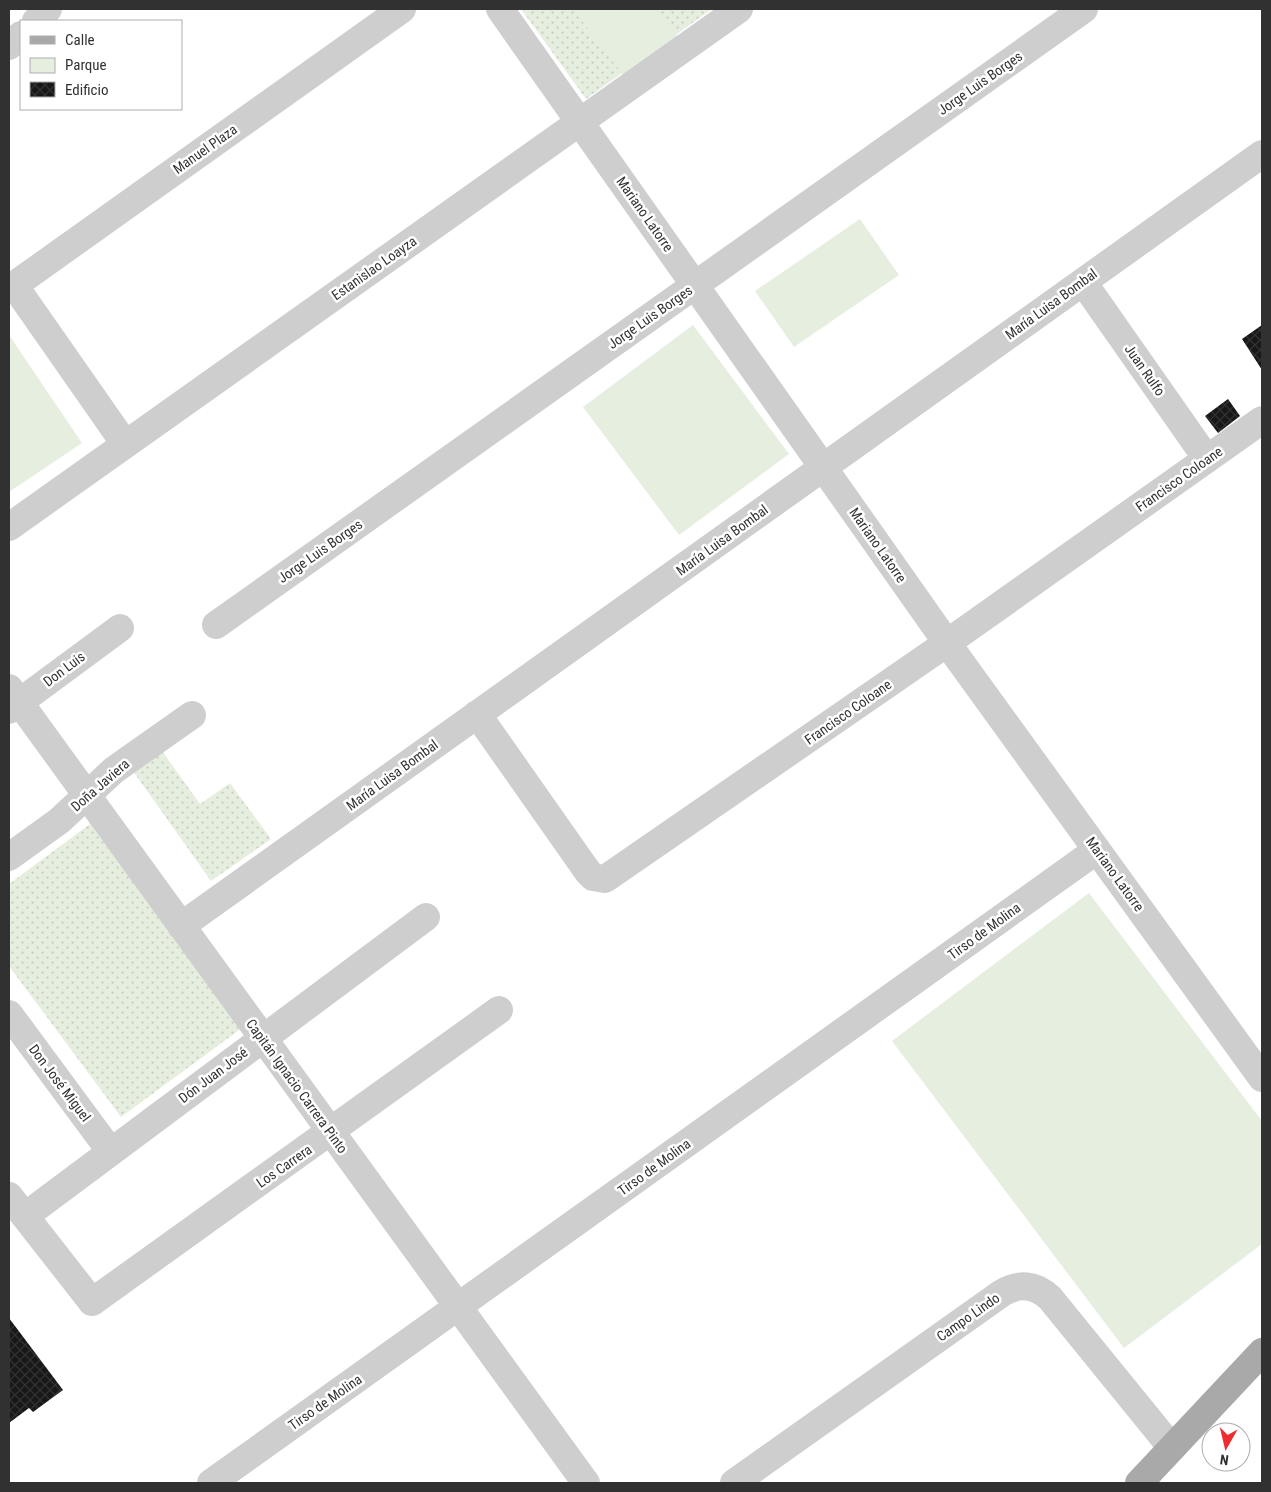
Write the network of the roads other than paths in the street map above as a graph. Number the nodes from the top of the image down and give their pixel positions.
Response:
1 (48, 9) edge
2 (402, 9) edge
3 (500, 9) edge
4 (739, 9) edge
5 (1084, 9) edge
6 (37, 20) edge
7 (20, 36) edge
8 (9, 46) edge
9 (580, 122) junction
10 (1262, 154) edge
11 (1083, 282) junction
12 (695, 285) junction
13 (11, 287) edge
14 (1262, 420) edge
15 (126, 444) junction
16 (1207, 459) junction
17 (823, 467) junction
18 (9, 527) edge
19 (216, 625) dead end
20 (120, 628) dead end
21 (948, 644) junction
22 (12, 700) edge
23 (477, 714) junction
24 (192, 715) dead end
25 (86, 795) junction
26 (1097, 850) junction
27 (9, 857) edge
28 (426, 917) dead end
29 (181, 926) junction
30 (499, 1010) dead end
31 (9, 1014) edge
32 (263, 1038) junction
33 (1262, 1078) edge
34 (331, 1132) junction
35 (111, 1152) junction
36 (9, 1196) edge
37 (25, 1216) junction
38 (458, 1307) junction
39 (1262, 1352) edge
40 (1172, 1448) junction
41 (212, 1483) edge
42 (586, 1483) edge
43 (734, 1483) edge
44 (1139, 1483) edge

1 - 6 street
2 - 13 street, Manuel Plaza
3 - 9 street, Mariano Latorre
4 - 9 street, Estanislao Loayza
5 - 12 street, Jorge Luis Borges
7 - 8 street
9 - 12 street, Mariano Latorre
9 - 15 street, Estanislao Loayza
10 - 11 street, María Luisa Bombal
11 - 16 street, Juan Rulfo
11 - 17 street, María Luisa Bombal
12 - 17 street, Mariano Latorre
12 - 19 street, Jorge Luis Borges
13 - 15 street
14 - 16 street, Francisco Coloane
15 - 18 street, Estanislao Loayza
16 - 21 street, Francisco Coloane
17 - 21 street, Mariano Latorre
17 - 23 street, María Luisa Bombal
20 - 22 street, Don Luis
21 - 23 street, Francisco Coloane
21 - 26 street, Mariano Latorre
22 - 25 street, Capitán Ignacio Carrera Pinto
23 - 29 street, María Luisa Bombal
24 - 25 street, Doña Javiera
25 - 27 street, Doña Javiera
25 - 29 street, Capitán Ignacio Carrera Pinto
26 - 33 street, Mariano Latorre
26 - 38 street, Tirso de Molina
28 - 32 street, Dón Juan José
29 - 32 street, Capitán Ignacio Carrera Pinto
30 - 34 street, Los Carrera
31 - 35 street, Don José Miguel
32 - 34 street, Capitán Ignacio Carrera Pinto
32 - 35 street, Dón Juan José
34 - 37 street, Los Carrera
34 - 38 street, Capitán Ignacio Carrera Pinto
35 - 37 street, Dón Juan José
36 - 37 street
38 - 41 street, Tirso de Molina
38 - 42 street, Capitán Ignacio Carrera Pinto
39 - 40 main road
40 - 43 street, Campo Lindo
40 - 44 main road

